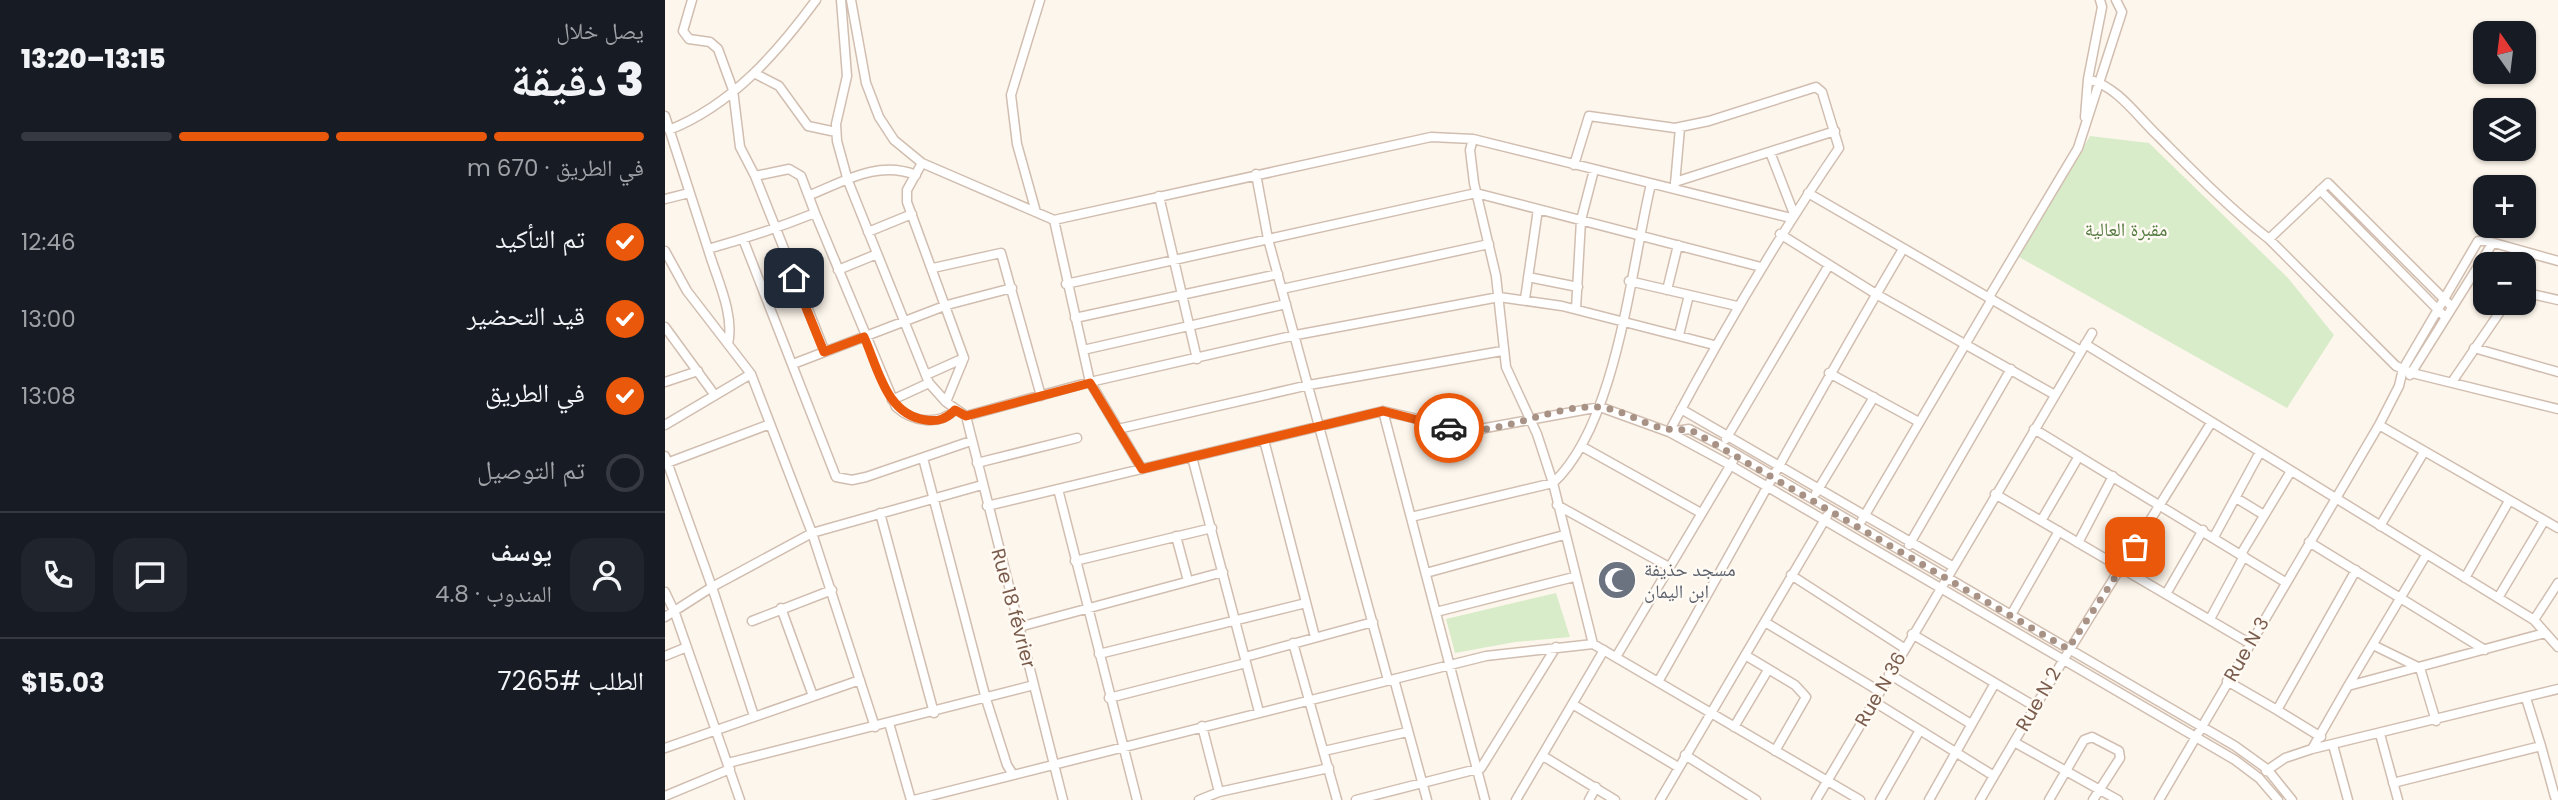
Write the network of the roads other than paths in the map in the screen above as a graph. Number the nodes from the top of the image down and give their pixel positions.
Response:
1 (692, 0) edge
2 (816, 0) edge
3 (841, 0) edge
4 (851, 0) edge
5 (1040, 0) edge
6 (2100, 0) edge
7 (2119, 1) edge
8 (754, 73) junction
9 (2088, 79) junction
10 (2101, 82) junction
11 (733, 90) junction
12 (665, 116) edge
13 (2084, 127) junction
14 (1680, 128) junction
15 (669, 130) junction
16 (1835, 131) junction
17 (836, 132) junction
18 (1473, 139) junction
19 (1770, 152) junction
20 (922, 163) junction
21 (1574, 165) junction
22 (1594, 170) junction
23 (1256, 174) junction
24 (916, 175) junction
25 (755, 176) junction
26 (848, 181) junction
27 (1651, 184) junction
28 (1675, 186) junction
29 (2320, 190) junction
30 (689, 193) junction
31 (1476, 193) junction
32 (1808, 193) junction
33 (810, 195) junction
34 (1159, 196) junction
35 (665, 199) edge
36 (1538, 209) junction
37 (1036, 212) junction
38 (815, 213) junction
39 (912, 214) junction
40 (1792, 216) junction
41 (1054, 220) junction
42 (1581, 220) junction
43 (774, 229) junction
44 (868, 232) junction
45 (1639, 234) junction
46 (1780, 234) junction
47 (743, 239) junction
48 (1268, 239) junction
49 (2269, 239) junction
50 (1489, 244) junction
51 (2492, 244) junction
52 (1678, 245) junction
53 (708, 249) junction
54 (1903, 249) junction
55 (665, 251) edge
56 (877, 254) junction
57 (1174, 260) junction
58 (2558, 261) edge
59 (1829, 265) junction
60 (1761, 267) junction
61 (933, 268) junction
62 (838, 270) junction
63 (1278, 274) junction
64 (1528, 277) junction
65 (1629, 281) junction
66 (1066, 284) junction
67 (1578, 287) junction
68 (1012, 288) junction
69 (1282, 289) junction
70 (1667, 290) junction
71 (1184, 292) junction
72 (1876, 294) junction
73 (1689, 295) junction
74 (2536, 295) edge
75 (1499, 297) junction
76 (1990, 298) junction
77 (2443, 298) junction
78 (1525, 299) junction
79 (2558, 300) edge
80 (1286, 304) junction
81 (947, 305) junction
82 (1737, 306) junction
83 (2451, 306) junction
84 (1576, 309) junction
85 (2436, 309) junction
86 (2497, 315) edge
87 (2445, 317) junction
88 (1075, 318) junction
89 (1622, 320) junction
90 (905, 321) junction
91 (1190, 324) junction
92 (665, 327) edge
93 (2092, 333) dead end
94 (1296, 335) junction
95 (1679, 335) junction
96 (864, 337) junction
97 (728, 344) junction
98 (1714, 345) junction
99 (1966, 345) junction
100 (2083, 348) junction
101 (2474, 348) junction
102 (1083, 350) junction
103 (1502, 351) junction
104 (824, 352) junction
105 (964, 358) junction
106 (1197, 359) junction
107 (793, 364) junction
108 (2011, 369) junction
109 (2403, 369) junction
110 (2557, 369) edge
111 (698, 371) junction
112 (1829, 373) junction
113 (2412, 373) junction
114 (751, 374) junction
115 (927, 379) junction
116 (665, 382) edge
117 (2452, 382) junction
118 (1090, 383) junction
119 (1309, 385) junction
120 (2399, 386) junction
121 (715, 394) junction
122 (2055, 395) junction
123 (1041, 396) junction
124 (1874, 397) junction
125 (892, 400) junction
126 (946, 402) junction
127 (1599, 407) junction
128 (1681, 409) junction
129 (2558, 409) edge
130 (955, 410) junction
131 (1383, 411) junction
132 (966, 416) junction
133 (1530, 419) junction
134 (1919, 422) junction
135 (2211, 423) junction
136 (770, 424) junction
137 (665, 425) edge
138 (2379, 425) junction
139 (1321, 426) junction
140 (1118, 429) junction
141 (2034, 429) junction
142 (1669, 432) junction
143 (1728, 435) junction
144 (1077, 438) dead end
145 (1264, 440) junction
146 (971, 441) junction
147 (1581, 446) junction
148 (1722, 446) junction
149 (2424, 452) junction
150 (2260, 453) junction
151 (1736, 455) junction
152 (2079, 456) junction
153 (1192, 457) junction
154 (1716, 457) junction
155 (923, 458) junction
156 (666, 459) edge
157 (977, 463) junction
158 (1779, 464) junction
159 (1730, 465) junction
160 (1142, 469) junction
161 (2291, 471) junction
162 (2113, 476) junction
163 (1774, 477) junction
164 (1553, 483) junction
165 (982, 485) junction
166 (1770, 487) junction
167 (1818, 488) junction
168 (1058, 489) junction
169 (1995, 494) junction
170 (933, 498) junction
171 (1813, 498) junction
172 (2236, 498) junction
173 (2336, 499) junction
174 (2509, 501) junction
175 (2160, 504) junction
176 (1557, 505) junction
177 (987, 506) junction
178 (1831, 509) junction
179 (880, 513) junction
180 (1701, 513) junction
181 (1865, 515) junction
182 (2264, 515) junction
183 (1411, 517) junction
184 (1826, 519) junction
185 (2544, 520) junction
186 (2041, 521) junction
187 (1859, 526) junction
188 (2380, 526) junction
189 (1212, 528) junction
190 (2558, 528) edge
191 (2203, 530) junction
192 (2059, 531) junction
193 (812, 533) junction
194 (1565, 535) junction
195 (1176, 536) junction
196 (2214, 537) junction
197 (1911, 542) junction
198 (2309, 542) junction
199 (2078, 543) junction
200 (1905, 552) junction
201 (2243, 555) junction
202 (2426, 555) junction
203 (1075, 561) junction
204 (1952, 566) junction
205 (1669, 567) junction
206 (2122, 568) junction
207 (2356, 570) junction
208 (1223, 572) junction
209 (1426, 573) junction
210 (1791, 575) junction
211 (1574, 577) junction
212 (1945, 578) junction
213 (2465, 578) junction
214 (1188, 581) junction
215 (2285, 582) junction
216 (2558, 583) edge
217 (712, 587) junction
218 (1939, 587) junction
219 (832, 590) junction
220 (665, 592) edge
221 (2166, 593) junction
222 (2401, 597) junction
223 (2498, 598) junction
224 (1305, 603) junction
225 (781, 608) junction
226 (1087, 608) junction
227 (675, 612) junction
228 (1436, 612) junction
229 (2011, 615) junction
230 (665, 617) edge
231 (2210, 619) junction
232 (1236, 620) junction
233 (2535, 620) junction
234 (752, 621) dead end
235 (1373, 622) junction
236 (1765, 622) junction
237 (1019, 627) junction
238 (2545, 633) junction
239 (1912, 634) junction
240 (1315, 637) junction
241 (1293, 643) junction
242 (2249, 643) junction
243 (1593, 644) junction
244 (2373, 645) junction
245 (1556, 647) junction
246 (2558, 647) edge
247 (687, 648) junction
248 (1904, 648) junction
249 (2068, 649) junction
250 (1604, 650) junction
251 (2485, 650) junction
252 (1099, 654) junction
253 (1745, 655) junction
254 (665, 656) edge
255 (1616, 657) junction
256 (1245, 660) junction
257 (2061, 660) junction
258 (1450, 664) junction
259 (2420, 668) junction
260 (1768, 670) junction
261 (1889, 674) junction
262 (1391, 679) junction
263 (860, 680) junction
264 (2227, 681) junction
265 (1658, 682) junction
266 (1994, 683) junction
267 (1034, 685) junction
268 (2348, 687) junction
269 (2558, 689) edge
270 (1879, 691) junction
271 (813, 696) junction
272 (1109, 698) junction
273 (2526, 698) junction
274 (986, 699) junction
275 (1311, 701) junction
276 (1873, 701) junction
277 (1574, 705) junction
278 (2035, 706) junction
279 (2277, 710) junction
280 (1259, 712) junction
281 (1711, 712) junction
282 (934, 713) junction
283 (754, 716) junction
284 (2436, 721) junction
285 (888, 723) junction
286 (1971, 724) junction
287 (1202, 726) junction
288 (875, 727) junction
289 (1734, 727) junction
290 (2200, 727) junction
291 (715, 729) junction
292 (1920, 730) junction
293 (1408, 732) junction
294 (2380, 734) junction
295 (2195, 736) junction
296 (2321, 737) junction
297 (2014, 742) junction
298 (2333, 745) junction
299 (1123, 746) junction
300 (2540, 746) junction
301 (665, 748) edge
302 (2312, 749) junction
303 (1324, 751) junction
304 (1775, 751) junction
305 (1956, 751) junction
306 (1685, 755) junction
307 (1543, 756) junction
308 (1054, 764) junction
309 (729, 766) junction
310 (1678, 767) junction
311 (1329, 768) junction
312 (2267, 769) junction
313 (1476, 770) junction
314 (2066, 771) junction
315 (1012, 774) junction
316 (1994, 776) junction
317 (2259, 778) junction
318 (1826, 781) junction
319 (2393, 783) junction
320 (1422, 784) junction
321 (1596, 787) junction
322 (1395, 790) junction
323 (2099, 790) junction
324 (1219, 792) junction
325 (665, 796) edge
326 (2556, 798) edge
327 (740, 800) edge
328 (913, 800) edge
329 (1063, 800) edge
330 (1137, 800) edge
331 (1199, 800) edge
332 (1336, 800) edge
333 (1356, 800) edge
334 (1397, 800) edge
335 (1427, 800) edge
336 (1485, 800) edge
337 (1516, 800) edge
338 (1589, 800) edge
339 (1615, 800) edge
340 (1660, 800) edge
341 (1756, 800) edge
342 (1816, 800) edge
343 (1860, 800) edge
344 (1880, 800) edge
345 (1929, 800) edge
346 (1980, 800) edge
347 (2049, 800) edge
348 (2093, 800) edge
349 (2118, 800) edge
350 (2159, 800) edge
351 (2278, 800) edge
352 (2292, 800) edge
353 (2348, 800) edge
354 (2398, 800) edge
355 (2544, 800) edge

1 - 11 street
2 - 8 street
3 - 17 street
4 - 20 street
5 - 37 street
6 - 9 street
7 - 10 street
8 - 11 street
8 - 17 street
9 - 10 street
9 - 13 street
10 - 13 street
10 - 49 street
11 - 15 street
11 - 25 street
12 - 15 street
13 - 76 street
14 - 16 street
14 - 21 street
14 - 28 street
15 - 30 street
16 - 19 street
16 - 32 street
17 - 26 street
18 - 21 street
18 - 23 street
18 - 31 street
19 - 28 street
19 - 40 street
20 - 24 street
20 - 37 street
21 - 22 street
22 - 27 street
22 - 42 street
23 - 34 street
23 - 48 street
24 - 26 street
24 - 39 street
25 - 33 street
25 - 43 street
26 - 33 street
26 - 44 street
27 - 28 street
27 - 45 street
28 - 40 street
29 - 49 street
29 - 77 street
29 - 85 street
30 - 35 street
30 - 53 street
31 - 36 street
31 - 48 street
31 - 50 street
32 - 40 street
32 - 54 street
33 - 38 street
34 - 41 street
34 - 57 street
36 - 42 street
36 - 64 street
37 - 41 street
38 - 43 street
38 - 62 street
39 - 44 street
39 - 61 street
40 - 46 street
41 - 66 street
42 - 45 street
42 - 67 street
43 - 47 street
43 - 104 street
44 - 56 street
45 - 52 street
45 - 65 street
46 - 59 street
46 - 60 street
47 - 53 street
47 - 107 street
48 - 57 street
48 - 63 street
49 - 109 street
50 - 69 street
50 - 75 street
51 - 58 street
51 - 77 street
51 - 83 street
52 - 60 street
52 - 70 street
53 - 97 street
54 - 72 street
54 - 76 street
55 - 97 street
56 - 62 street
56 - 90 street
57 - 66 street
57 - 71 street
59 - 72 street
59 - 143 street
60 - 82 street
61 - 68 street
61 - 81 street
62 - 96 street
63 - 69 street
63 - 71 street
64 - 67 street
64 - 78 street
65 - 70 street
65 - 89 street
66 - 88 street
67 - 84 street
68 - 81 street
68 - 123 street
69 - 80 street
70 - 73 street
71 - 88 street
71 - 91 street
72 - 99 street
72 - 112 street
73 - 82 street
73 - 95 street
74 - 79 street
75 - 78 street
75 - 94 street
75 - 103 street
76 - 99 street
76 - 100 street
77 - 83 street
77 - 85 street
78 - 84 street
80 - 91 street
80 - 94 street
81 - 90 street
81 - 105 street
82 - 98 street
83 - 87 street
84 - 89 street
85 - 87 street
85 - 109 street
86 - 101 street
87 - 113 street
88 - 102 street
89 - 95 street
89 - 127 street
90 - 96 street
90 - 115 street
91 - 102 street
91 - 106 street
92 - 111 street
93 - 100 street, Rue N 36
94 - 106 street
94 - 119 street
95 - 98 street
96 - 104 street
96 - 125 street
97 - 114 street
98 - 128 street
99 - 108 street
99 - 134 street
100 - 122 street, Rue N 36
100 - 135 street
101 - 110 street
101 - 117 street
102 - 118 street
103 - 119 street
103 - 133 street
104 - 107 street
105 - 115 street
105 - 126 street
106 - 118 street
107 - 155 street
108 - 122 street
108 - 197 street
109 - 113 street
109 - 120 street
111 - 116 street
111 - 121 street
112 - 124 street
112 - 158 street
113 - 117 street
113 - 120 street
114 - 121 street
114 - 136 street
115 - 125 street
115 - 126 street
117 - 129 street
118 - 123 street
118 - 140 street
119 - 139 street
119 - 140 street
120 - 138 street, Rue N 3
121 - 137 street
122 - 141 street, Rue N 36
123 - 132 street
124 - 134 street
124 - 167 street
125 - 130 street
126 - 130 street
127 - 133 street
127 - 142 street
127 - 147 street
128 - 142 street
128 - 143 street
130 - 132 street
131 - 133 street
131 - 139 street
131 - 183 street
132 - 146 street, Rue 18 février
133 - 164 street
134 - 181 street
135 - 150 street
135 - 175 street, Rue N 2
136 - 156 street
136 - 193 street
138 - 149 street
138 - 173 street, Rue N 3
139 - 145 street
139 - 235 street
140 - 160 street
141 - 152 street
141 - 169 street, Rue N 36
142 - 148 street
142 - 154 street
143 - 148 street
143 - 158 street
144 - 157 street
145 - 153 street
145 - 224 street
146 - 155 street
146 - 157 street, Rue 18 février
147 - 164 street
147 - 180 street
148 - 151 street
148 - 154 street
149 - 174 street
149 - 188 street
150 - 161 street
150 - 172 street
151 - 159 street
151 - 163 street
152 - 162 street
152 - 186 street
153 - 160 street
153 - 189 street
154 - 159 street
155 - 170 street
156 - 217 street
157 - 165 street, Rue 18 février
158 - 163 street
158 - 167 street
159 - 166 street
159 - 180 street
160 - 168 street
161 - 173 street
161 - 182 street
162 - 175 street
162 - 199 street
163 - 166 street
163 - 171 street
164 - 176 street
164 - 183 street
165 - 170 street
165 - 177 street, Rue 18 février
166 - 184 street
166 - 265 street
167 - 171 street
167 - 181 street
168 - 177 street
168 - 203 street
169 - 186 street
169 - 204 street, Rue N 36
170 - 179 street
170 - 274 street
171 - 178 street
172 - 182 street
172 - 196 street
173 - 188 street
173 - 198 street, Rue N 3
174 - 185 street
174 - 213 street
175 - 191 street
175 - 206 street, Rue N 2
176 - 194 street
176 - 205 street
177 - 237 street, Rue 18 février
178 - 184 street
178 - 187 street
179 - 193 street
179 - 282 street
180 - 205 street
181 - 187 street
181 - 197 street
182 - 201 street
183 - 209 street
184 - 210 street
184 - 218 street
185 - 190 street
185 - 223 street
186 - 192 street
187 - 200 street
188 - 202 street
189 - 195 street
189 - 208 street
191 - 196 street
191 - 221 street
192 - 199 street
192 - 229 street
193 - 217 street
193 - 219 street
194 - 209 street
194 - 211 street
195 - 203 street
195 - 214 street
196 - 201 street
197 - 200 street
197 - 204 street
198 - 207 street
198 - 215 street, Rue N 3
199 - 206 street
200 - 212 street
201 - 215 street
201 - 231 street
202 - 213 street
202 - 222 street
203 - 226 street
204 - 212 street, Rue N 36
205 - 255 street
206 - 221 street
206 - 249 street, Rue N 2
207 - 222 street
207 - 279 street
208 - 214 street
208 - 232 street
209 - 228 street
210 - 236 street
210 - 248 street
211 - 228 street
211 - 243 street
212 - 218 street, Rue N 36
212 - 229 street
213 - 223 street
214 - 226 street
215 - 242 street, Rue N 3
216 - 233 street
217 - 227 street
217 - 283 street
218 - 239 street, Rue N 36
218 - 257 street
219 - 225 street
219 - 263 street
220 - 227 street
221 - 231 street
222 - 244 street
222 - 251 street
223 - 233 street
224 - 232 street
224 - 240 street
225 - 234 street
225 - 271 street
226 - 237 street
226 - 252 street
227 - 230 street
227 - 247 street
228 - 258 street
229 - 249 street
231 - 242 street
232 - 252 street
232 - 256 street
233 - 238 street
235 - 240 street
235 - 262 street
236 - 253 street
236 - 270 street
237 - 267 street, Rue 18 février
238 - 246 street
238 - 251 street
239 - 248 street, Rue N 36
239 - 266 street
240 - 241 street
241 - 256 street
241 - 275 street
242 - 264 street, Rue N 3
243 - 245 street
243 - 250 street
244 - 259 street
244 - 268 street
245 - 258 street
245 - 313 street
247 - 254 street
247 - 291 street
248 - 261 street, Rue N 36
249 - 257 street, Rue N 2
249 - 290 street
250 - 255 street
250 - 277 street
251 - 259 street
252 - 272 street
253 - 260 street
253 - 281 street
255 - 265 street
256 - 272 street
256 - 280 street
257 - 278 street, Rue N 2
257 - 295 street
258 - 262 street
258 - 313 street
259 - 268 street
259 - 284 street
260 - 289 street
260 - 304 street
261 - 270 street, Rue N 36
261 - 286 street
262 - 275 street
262 - 293 street
263 - 271 street
263 - 288 street
264 - 279 street
264 - 290 street, Rue N 3
265 - 281 street
266 - 278 street
266 - 286 street
267 - 274 street
267 - 308 street, Rue 18 février
268 - 296 street
269 - 273 street
270 - 276 street, Rue N 36
271 - 283 street
272 - 299 street
273 - 284 street
273 - 300 street
274 - 282 street
274 - 315 street
275 - 280 street
275 - 303 street
276 - 292 street
276 - 318 street, Rue N 36
277 - 307 street
277 - 310 street
278 - 297 street, Rue N 2
279 - 296 street
280 - 287 street
281 - 289 street
281 - 306 street
282 - 285 street
283 - 291 street
284 - 294 street
285 - 288 street
285 - 328 street
286 - 305 street
287 - 299 street
287 - 324 street
288 - 309 street
289 - 304 street
290 - 295 street, Rue N 3
290 - 312 street
291 - 301 street
291 - 309 street
292 - 305 street
292 - 344 street
293 - 303 street
293 - 320 street
294 - 298 street
294 - 319 street
295 - 317 street
295 - 350 street, Rue N 3
296 - 302 street
297 - 314 street
297 - 316 street, Rue N 2
298 - 302 street
298 - 353 street
299 - 308 street
299 - 330 street
300 - 319 street
300 - 326 street
302 - 312 street
303 - 311 street
304 - 318 street
305 - 316 street
305 - 345 street
306 - 310 street
306 - 341 street
307 - 321 street
307 - 337 street
308 - 315 street
308 - 329 street, Rue 18 février
309 - 325 street
309 - 327 street
310 - 340 street
311 - 324 street
311 - 332 street
312 - 317 street
312 - 352 street
313 - 320 street
313 - 336 street
314 - 323 street
314 - 323 street
314 - 347 street
315 - 328 street
316 - 346 street, Rue N 2
317 - 351 street
318 - 342 street, Rue N 36
318 - 343 street
319 - 354 street
320 - 322 street
320 - 335 street
321 - 338 street
321 - 339 street
322 - 333 street
322 - 334 street
323 - 348 street
323 - 349 street
324 - 331 street
326 - 355 street

